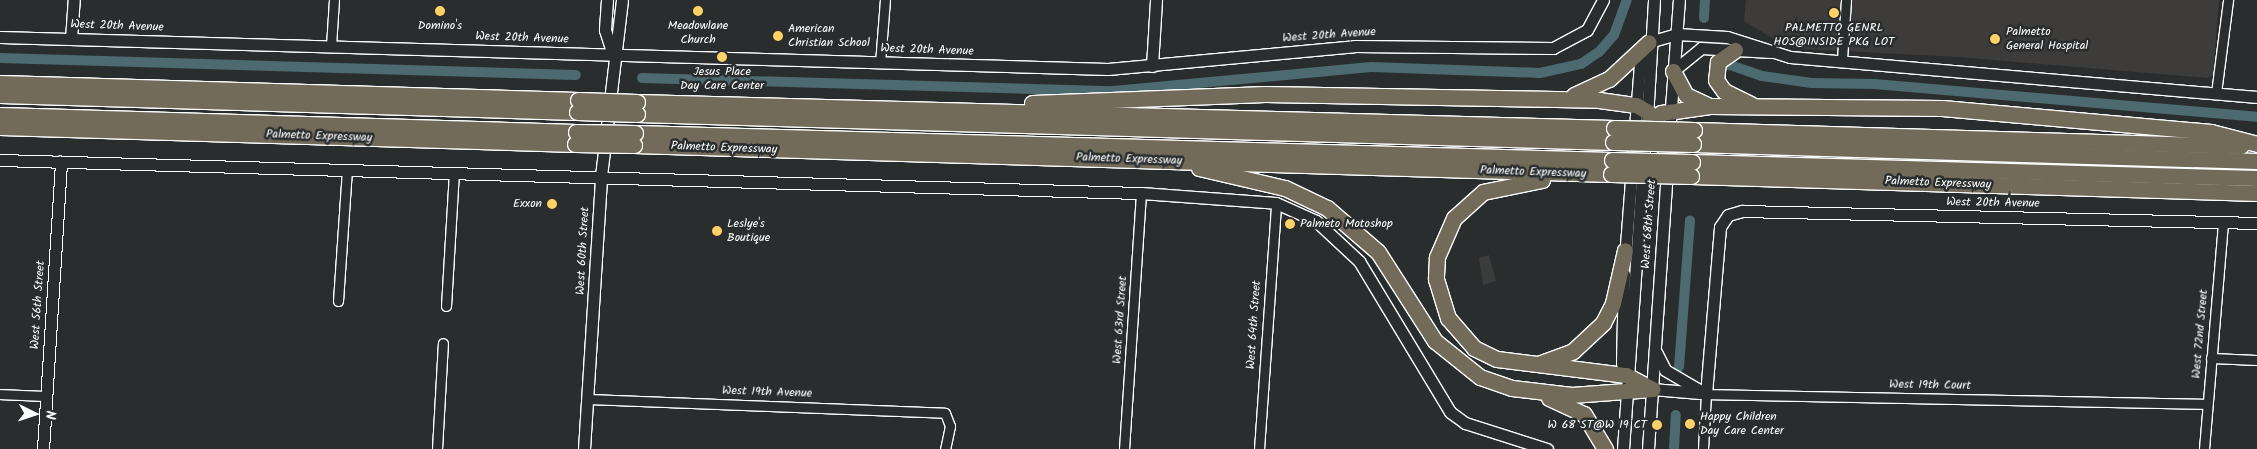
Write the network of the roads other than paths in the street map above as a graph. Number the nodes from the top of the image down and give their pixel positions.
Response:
1 (74, 0) edge
2 (334, 0) edge
3 (607, 0) edge
4 (622, 0) edge
5 (885, 0) edge
6 (1156, 0) edge
7 (1603, 0) edge
8 (1654, 0) edge
9 (1679, 0) edge
10 (1846, 0) edge
11 (2228, 0) edge
12 (1676, 34) junction
13 (0, 37) edge
14 (71, 39) junction
15 (1649, 42) junction
16 (331, 46) junction
17 (1735, 50) junction
18 (1770, 52) junction
19 (613, 55) junction
20 (1842, 59) junction
21 (880, 63) junction
22 (1152, 66) junction
23 (1674, 72) junction
24 (0, 83) edge
25 (2216, 93) junction
26 (0, 95) edge
27 (2257, 97) edge
28 (1561, 99) junction
29 (578, 106) junction
30 (1710, 106) junction
31 (1759, 107) junction
32 (637, 108) junction
33 (978, 110) junction
34 (1671, 111) junction
35 (0, 115) edge
36 (1646, 115) junction
37 (0, 127) edge
38 (1614, 135) junction
39 (1693, 137) junction
40 (576, 138) junction
41 (635, 139) junction
42 (2257, 145) edge
43 (1668, 156) junction
44 (0, 160) edge
45 (1161, 160) junction
46 (2257, 160) edge
47 (61, 162) junction
48 (1611, 167) junction
49 (1691, 169) junction
50 (347, 170) junction
51 (454, 172) junction
52 (601, 176) junction
53 (2257, 178) edge
54 (2257, 192) edge
55 (1140, 193) junction
56 (1276, 203) junction
57 (2223, 222) junction
58 (2257, 223) edge
59 (1625, 250) junction
60 (338, 301) dead end
61 (446, 306) dead end
62 (443, 343) dead end
63 (1655, 348) junction
64 (2210, 358) junction
65 (2257, 360) edge
66 (1530, 366) junction
67 (1626, 375) junction
68 (1652, 389) junction
69 (1531, 391) junction
70 (0, 394) edge
71 (1625, 394) junction
72 (1706, 394) junction
73 (46, 396) junction
74 (588, 399) junction
75 (2207, 404) junction
76 (43, 449) edge
77 (437, 449) edge
78 (584, 449) edge
79 (945, 449) edge
80 (1124, 449) edge
81 (1259, 449) edge
82 (1547, 449) edge
83 (1605, 449) edge
84 (1622, 449) edge
85 (1648, 449) edge
86 (1703, 449) edge
87 (2204, 449) edge

1 - 14 street
2 - 16 street
3 - 19 street, West 60th Street
4 - 19 street, West 60th Street
5 - 21 street
6 - 22 street
7 - 22 street, West 20th Avenue
8 - 15 street, West 68th Street
9 - 12 street, West 68th Street
10 - 20 street
11 - 25 street
12 - 15 street
12 - 18 street
12 - 23 street, West 68th Street
13 - 14 street, West 20th Avenue
14 - 16 street, West 20th Avenue
15 - 28 highway
15 - 36 street, West 68th Street
16 - 19 street, West 20th Avenue
17 - 18 street
17 - 23 street
17 - 31 highway
18 - 20 street
19 - 21 street, West 20th Avenue
19 - 52 street, West 60th Street
20 - 25 street
21 - 22 street, West 20th Avenue
23 - 30 highway
23 - 34 street, West 68th Street
24 - 29 highway
25 - 27 street
26 - 29 highway
28 - 33 highway
28 - 36 highway
29 - 32 highway, bridge
30 - 31 highway
30 - 34 highway
31 - 42 highway
32 - 33 highway
32 - 38 highway
33 - 38 highway
34 - 36 highway
34 - 43 street, West 68th Street
35 - 40 highway
36 - 43 highway
36 - 59 street, West 68th Street
36 - 67 street, West 68th Street
37 - 40 highway, Palmetto Expressway
38 - 39 highway, bridge
39 - 42 highway
39 - 46 highway
40 - 41 highway, Palmetto Expressway, bridge
41 - 45 highway, Palmetto Expressway
41 - 48 highway
43 - 63 street, West 68th Street
44 - 47 street
45 - 48 highway, Palmetto Expressway
45 - 69 highway
47 - 50 street
47 - 73 street, West 56th Street
48 - 49 highway, Palmetto Expressway, bridge
48 - 66 highway
49 - 53 highway
49 - 54 highway, Palmetto Expressway
50 - 51 street
50 - 60 street
51 - 52 street
51 - 61 street
52 - 55 street
52 - 74 street, West 60th Street
55 - 56 street
55 - 80 street, West 63rd Street
56 - 81 street, West 64th Street
56 - 82 street
57 - 58 street, West 20th Avenue
57 - 64 street, West 72nd Street
57 - 72 street, West 20th Avenue
59 - 66 highway
59 - 67 street, West 68th Street
62 - 77 street
63 - 68 street, West 68th Street
63 - 72 street
64 - 65 street
64 - 75 street, West 72nd Street
66 - 67 highway
67 - 68 highway
67 - 71 street, West 68th Street
68 - 71 highway
68 - 72 street, West 19th Court
68 - 85 street, West 68th Street
69 - 71 highway
69 - 83 highway
70 - 73 street
71 - 84 street, West 68th Street
72 - 75 street, West 19th Court
72 - 86 street
73 - 76 street, West 56th Street
74 - 78 street, West 60th Street
74 - 79 street, West 19th Avenue
75 - 87 street, West 72nd Street

